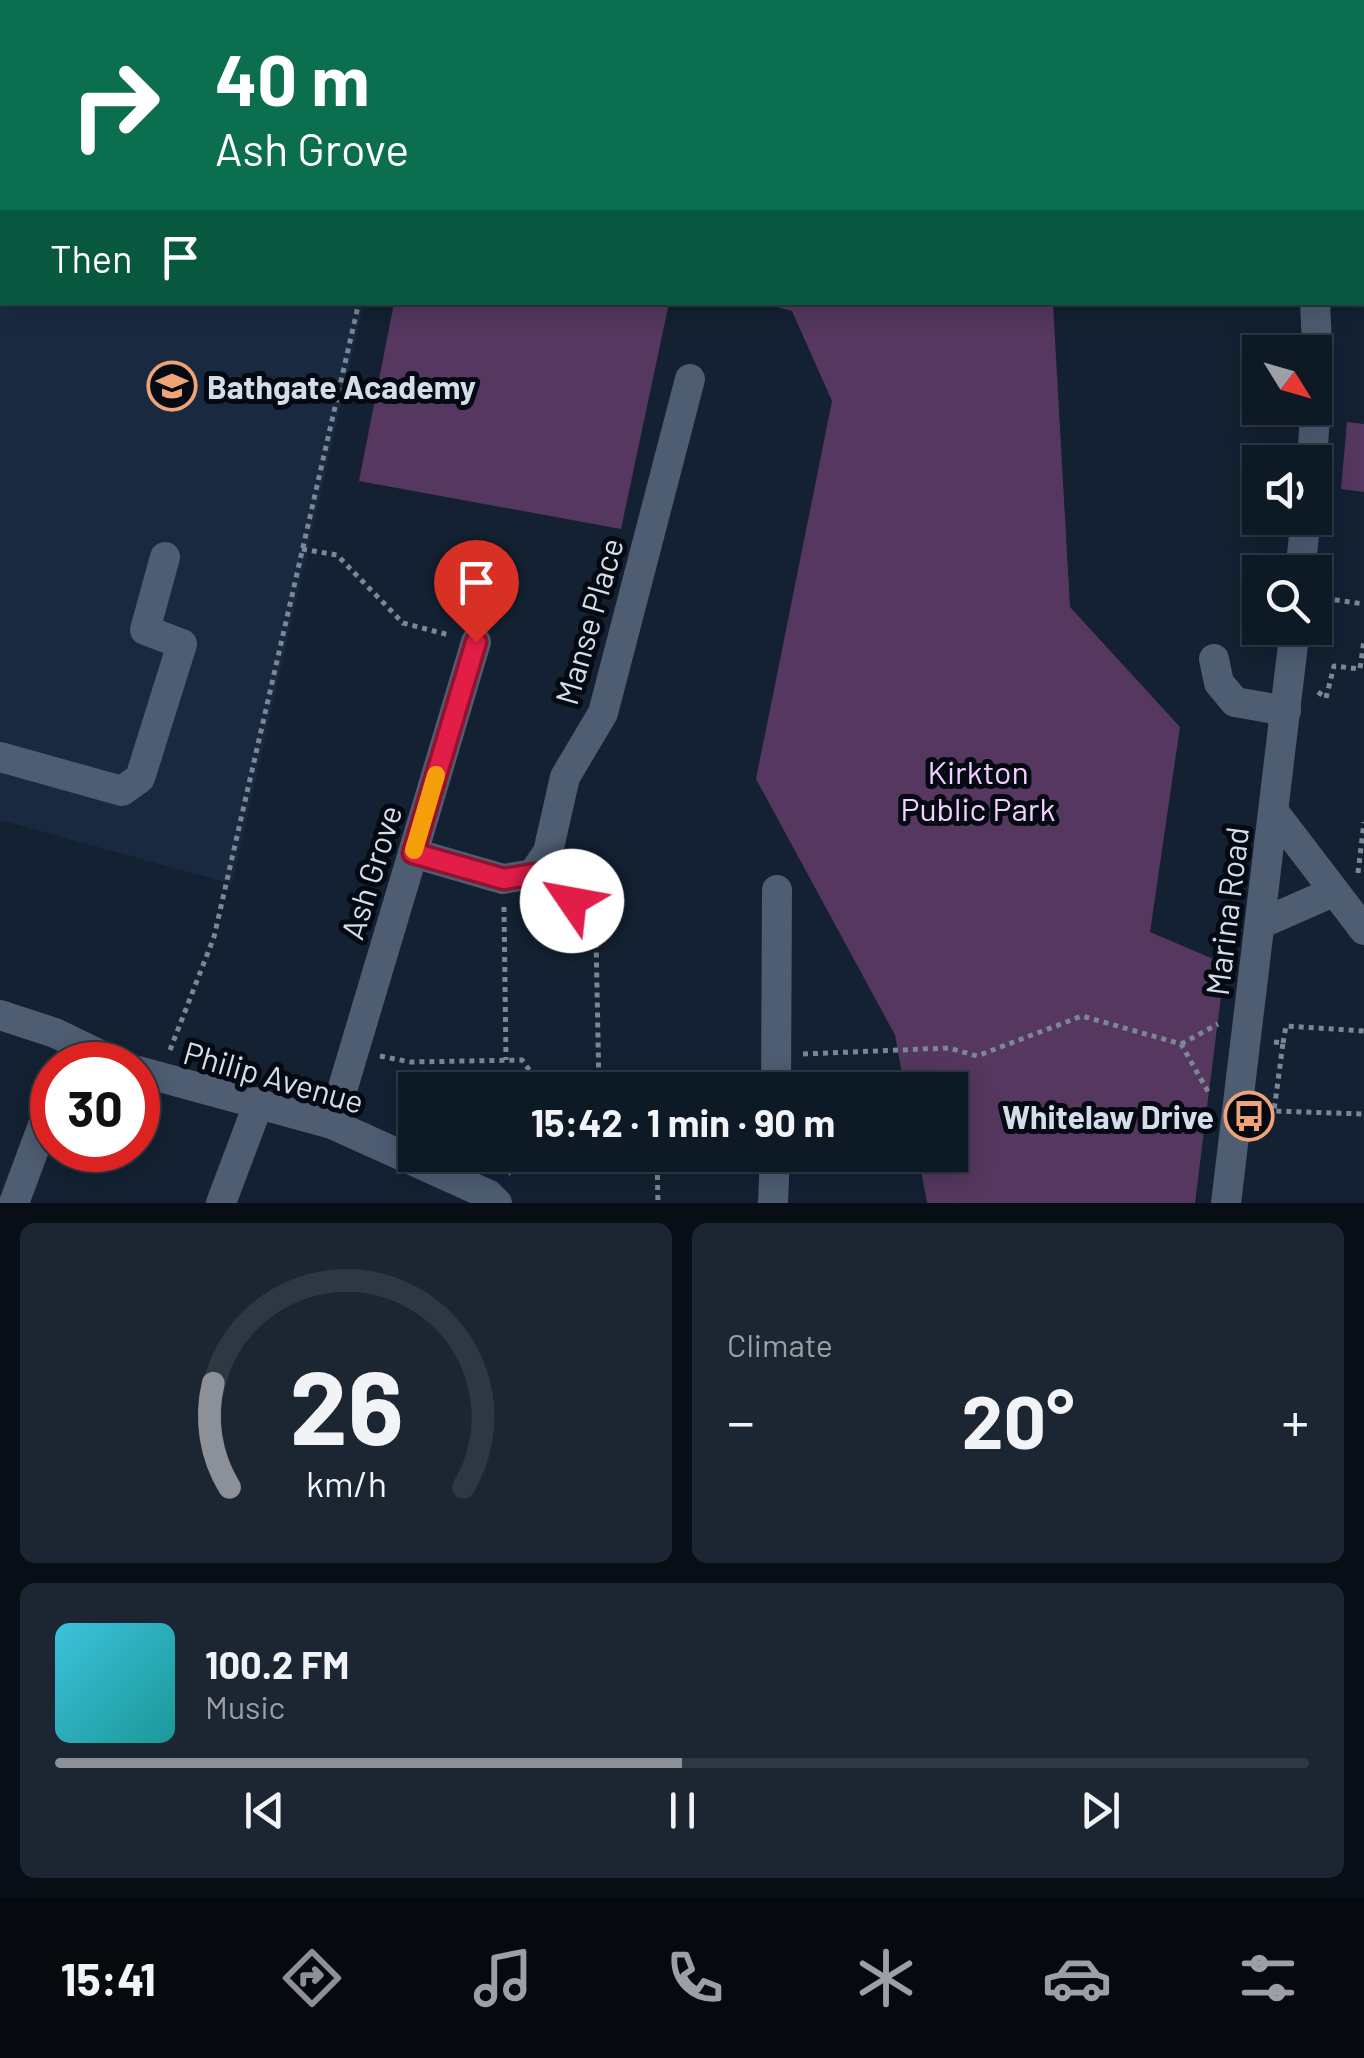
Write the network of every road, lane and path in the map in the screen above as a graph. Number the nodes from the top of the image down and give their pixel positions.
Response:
1 (358, 305) edge
2 (1315, 305) edge
3 (690, 379) dead end
4 (1313, 445) edge
5 (302, 549) junction
6 (165, 557) dead end
7 (1332, 599) edge
8 (1364, 604) edge
9 (1364, 640) edge
10 (476, 642) joint
11 (1293, 645) edge
12 (1214, 659) dead end
13 (1318, 676) dead end
14 (1286, 711) junction
15 (0, 757) edge
16 (1274, 812) junction
17 (1364, 822) edge
18 (413, 853) junction
19 (518, 876) junction
20 (777, 890) dead end
21 (1333, 892) junction
22 (572, 901) joint
23 (1260, 924) junction
24 (1359, 924) edge
25 (0, 1016) edge
26 (1364, 1031) edge
27 (1246, 1039) junction
28 (71, 1042) edge
29 (1283, 1043) junction
30 (160, 1050) edge
31 (352, 1050) junction
32 (812, 1053) dead end
33 (506, 1060) junction
34 (531, 1072) edge
35 (600, 1072) edge
36 (776, 1072) edge
37 (160, 1078) edge
38 (258, 1102) junction
39 (1364, 1114) edge
40 (332, 1124) junction
41 (1234, 1137) junction
42 (30, 1160) edge
43 (657, 1172) edge
44 (774, 1172) edge
45 (14, 1203) edge
46 (221, 1203) edge
47 (497, 1203) edge
48 (658, 1203) edge
49 (774, 1203) edge
50 (1226, 1203) edge

1 - 5 path
2 - 4 street
3 - 19 street, Manse Place
5 - 10 path
5 - 30 path
6 - 15 street
7 - 8 path
9 - 13 path
10 - 18 street, Ash Grove
11 - 14 street, Marina Road
12 - 14 street
14 - 16 street, Marina Road
16 - 21 street
16 - 23 street, Marina Road
17 - 24 path
18 - 19 street
18 - 31 street, Ash Grove
19 - 22 street
19 - 33 path
20 - 36 street
21 - 23 street
21 - 24 street
22 - 35 path
23 - 27 street, Marina Road
25 - 28 street
26 - 29 path
27 - 29 path
27 - 41 street, Marina Road
29 - 39 path
31 - 33 path
31 - 40 street, Ash Grove
32 - 41 path
33 - 34 path
37 - 38 street, Philip Avenue
38 - 40 street, Philip Avenue
38 - 46 street
40 - 47 street, Philip Avenue
41 - 50 street, Marina Road
42 - 45 street
43 - 48 path
44 - 49 street

